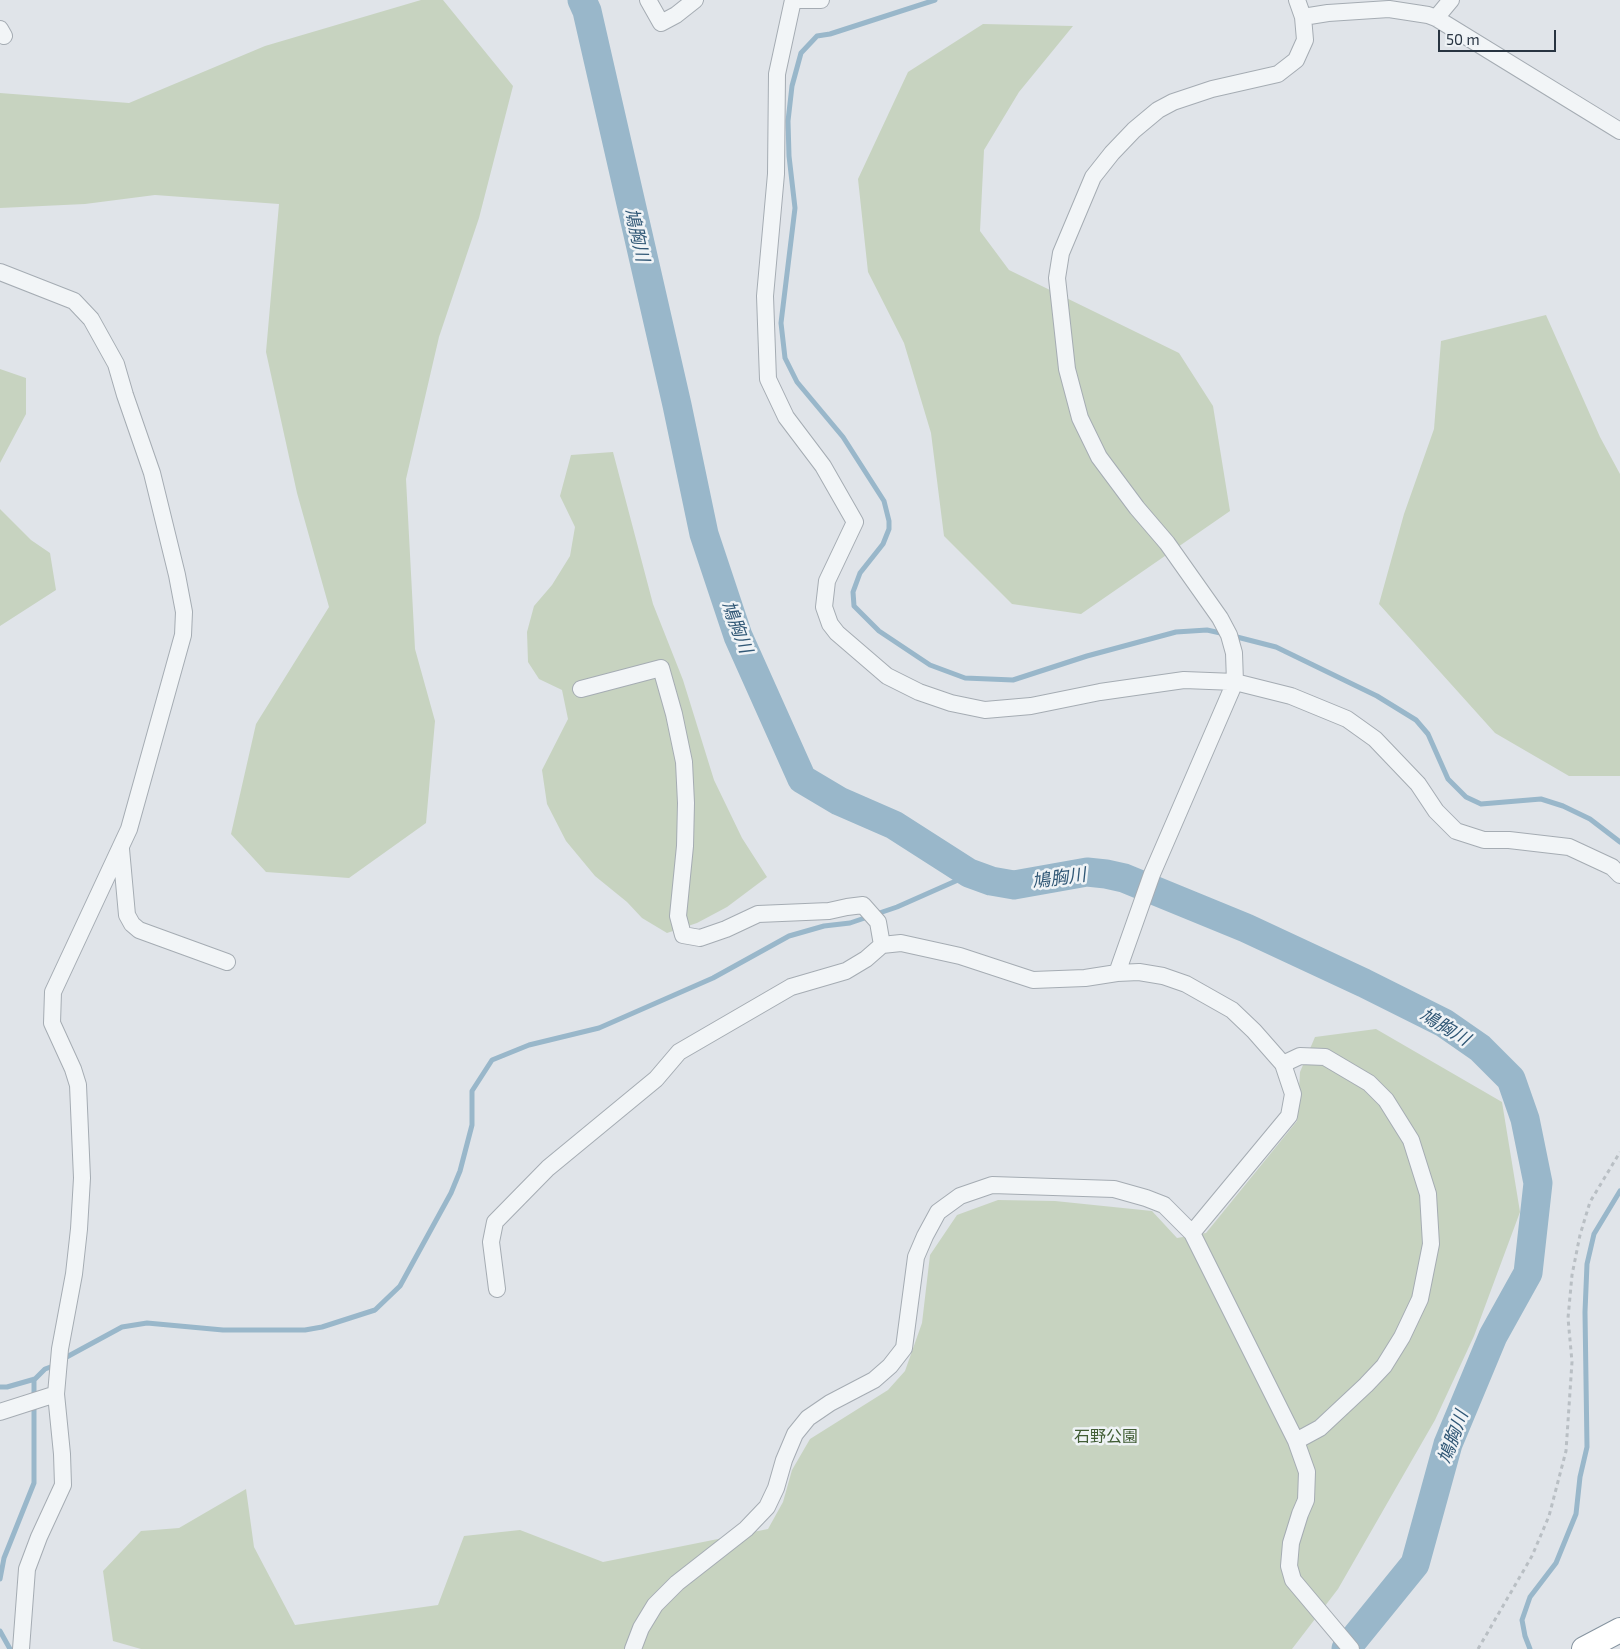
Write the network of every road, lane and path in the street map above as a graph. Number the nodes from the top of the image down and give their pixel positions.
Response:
1 (648, 0) edge
2 (695, 0) edge
3 (793, 0) edge
4 (800, 0) edge
5 (821, 0) edge
6 (1297, 0) edge
7 (1451, 0) edge
8 (1303, 17) junction
9 (1436, 18) junction
10 (1620, 131) edge
11 (0, 272) edge
12 (1234, 682) junction
13 (581, 689) dead end
14 (121, 847) junction
15 (1620, 876) edge
16 (882, 945) junction
17 (227, 962) dead end
18 (1117, 973) junction
19 (1284, 1064) junction
20 (1620, 1152) edge
21 (1192, 1233) junction
22 (497, 1289) dead end
23 (56, 1394) junction
24 (0, 1412) edge
25 (1296, 1441) junction
26 (1620, 1630) edge
27 (21, 1649) edge
28 (633, 1649) edge
29 (1351, 1649) edge
30 (1478, 1649) edge
31 (1584, 1649) edge

1 - 2 street
3 - 12 street
4 - 5 street
6 - 8 street
7 - 9 street
8 - 9 street
8 - 12 street
9 - 10 street
11 - 14 street
12 - 15 street
12 - 18 street
13 - 16 street
14 - 17 street
14 - 23 street
16 - 18 street
16 - 22 street
18 - 19 street
19 - 21 street
19 - 25 street
20 - 30 path
21 - 25 street
21 - 28 street
23 - 24 street
23 - 27 street
25 - 29 street
26 - 31 highway

